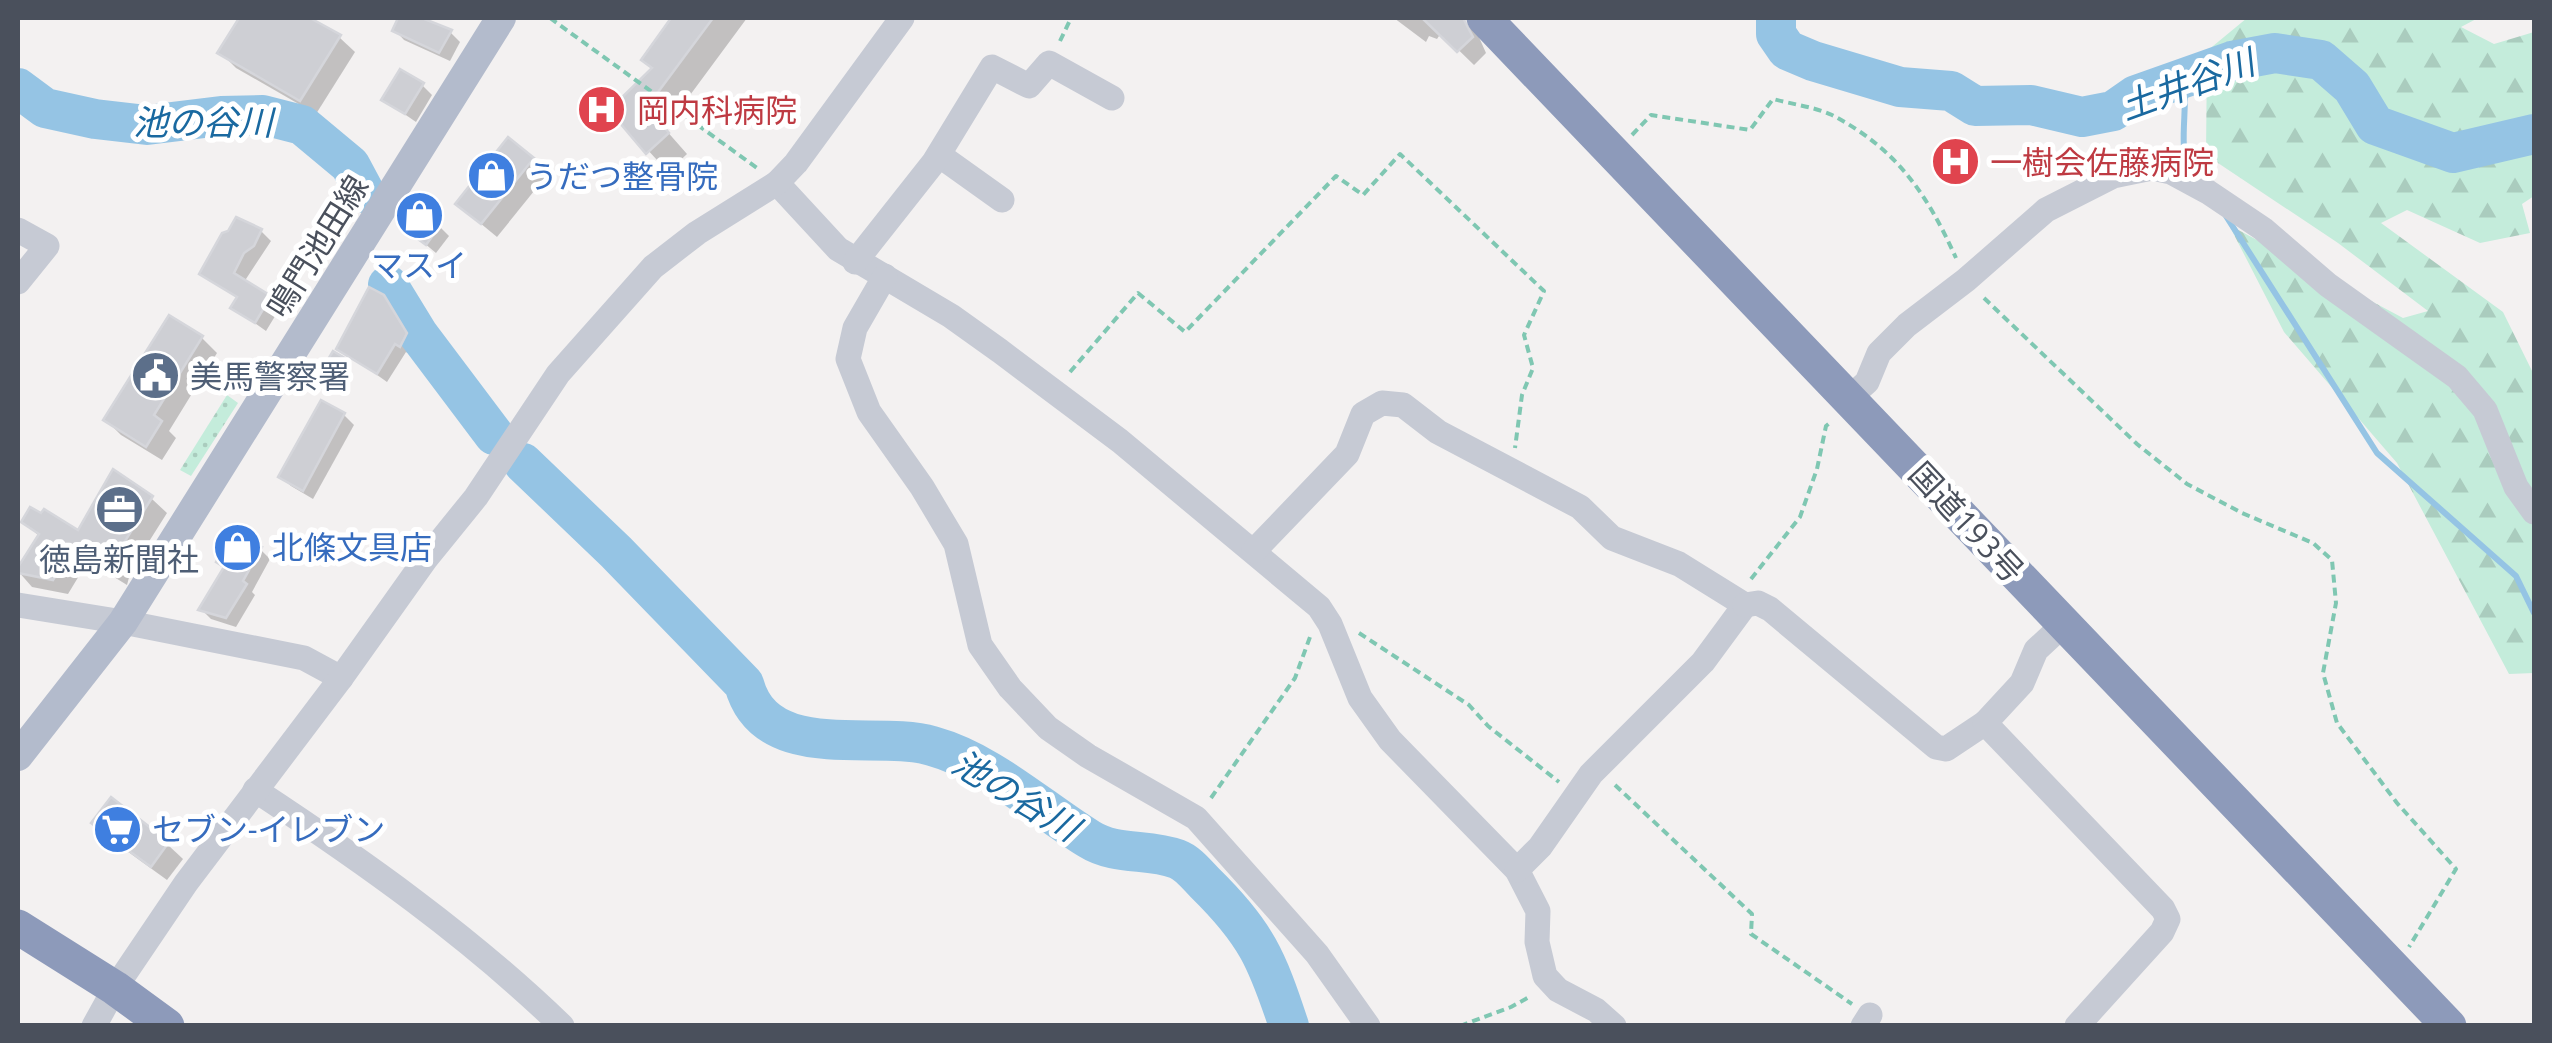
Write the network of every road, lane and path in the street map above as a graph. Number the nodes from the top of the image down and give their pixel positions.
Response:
1 (501, 18) edge
2 (550, 18) edge
3 (902, 18) edge
4 (1484, 18) edge
5 (1112, 98) dead end
6 (1616, 153) junction
7 (938, 155) junction
8 (777, 182) junction
9 (1002, 200) dead end
10 (18, 230) edge
11 (855, 262) junction
12 (885, 276) junction
13 (1966, 280) junction
14 (18, 282) edge
15 (1054, 391) junction
16 (1852, 399) junction
17 (1506, 466) junction
18 (2534, 512) edge
19 (1254, 551) junction
20 (1740, 601) junction
21 (18, 605) edge
22 (1322, 612) junction
23 (124, 622) junction
24 (2063, 625) junction
25 (341, 678) junction
26 (1985, 723) junction
27 (18, 756) edge
28 (1596, 769) junction
29 (255, 790) junction
30 (1575, 794) junction
31 (1196, 818) junction
32 (1517, 870) junction
33 (18, 928) edge
34 (2396, 970) junction
35 (1552, 984) junction
36 (115, 988) junction
37 (1865, 1017) edge
38 (94, 1026) edge
39 (167, 1026) edge
40 (562, 1026) edge
41 (1368, 1026) edge
42 (1460, 1026) edge
43 (1614, 1026) edge
44 (2076, 1026) edge
45 (2449, 1026) edge

1 - 23 main road, 鳴門池田線
2 - 8 path
3 - 8 street
4 - 6 highway, 国道193号
5 - 7 street
6 - 13 path
6 - 16 highway, 国道193号
7 - 9 street
7 - 11 street
8 - 11 street
8 - 25 street
10 - 14 street
11 - 12 street
12 - 15 street
12 - 31 street
13 - 16 street
13 - 18 street
13 - 34 path
15 - 17 path
15 - 19 street
16 - 20 path
16 - 24 highway, 国道193号
17 - 19 street
17 - 20 street
19 - 22 street
20 - 26 street
20 - 28 street
21 - 23 street
22 - 30 path
22 - 31 path
22 - 32 street
23 - 25 street
23 - 27 main road, 鳴門池田線
24 - 26 street
24 - 34 highway, 国道193号
25 - 29 street
26 - 44 street
28 - 30 street
28 - 37 path
29 - 36 street
29 - 40 street
30 - 32 street
31 - 41 street
32 - 35 street
33 - 36 highway
34 - 45 highway, 国道193号
35 - 42 path
35 - 43 street
36 - 38 street
36 - 39 highway

